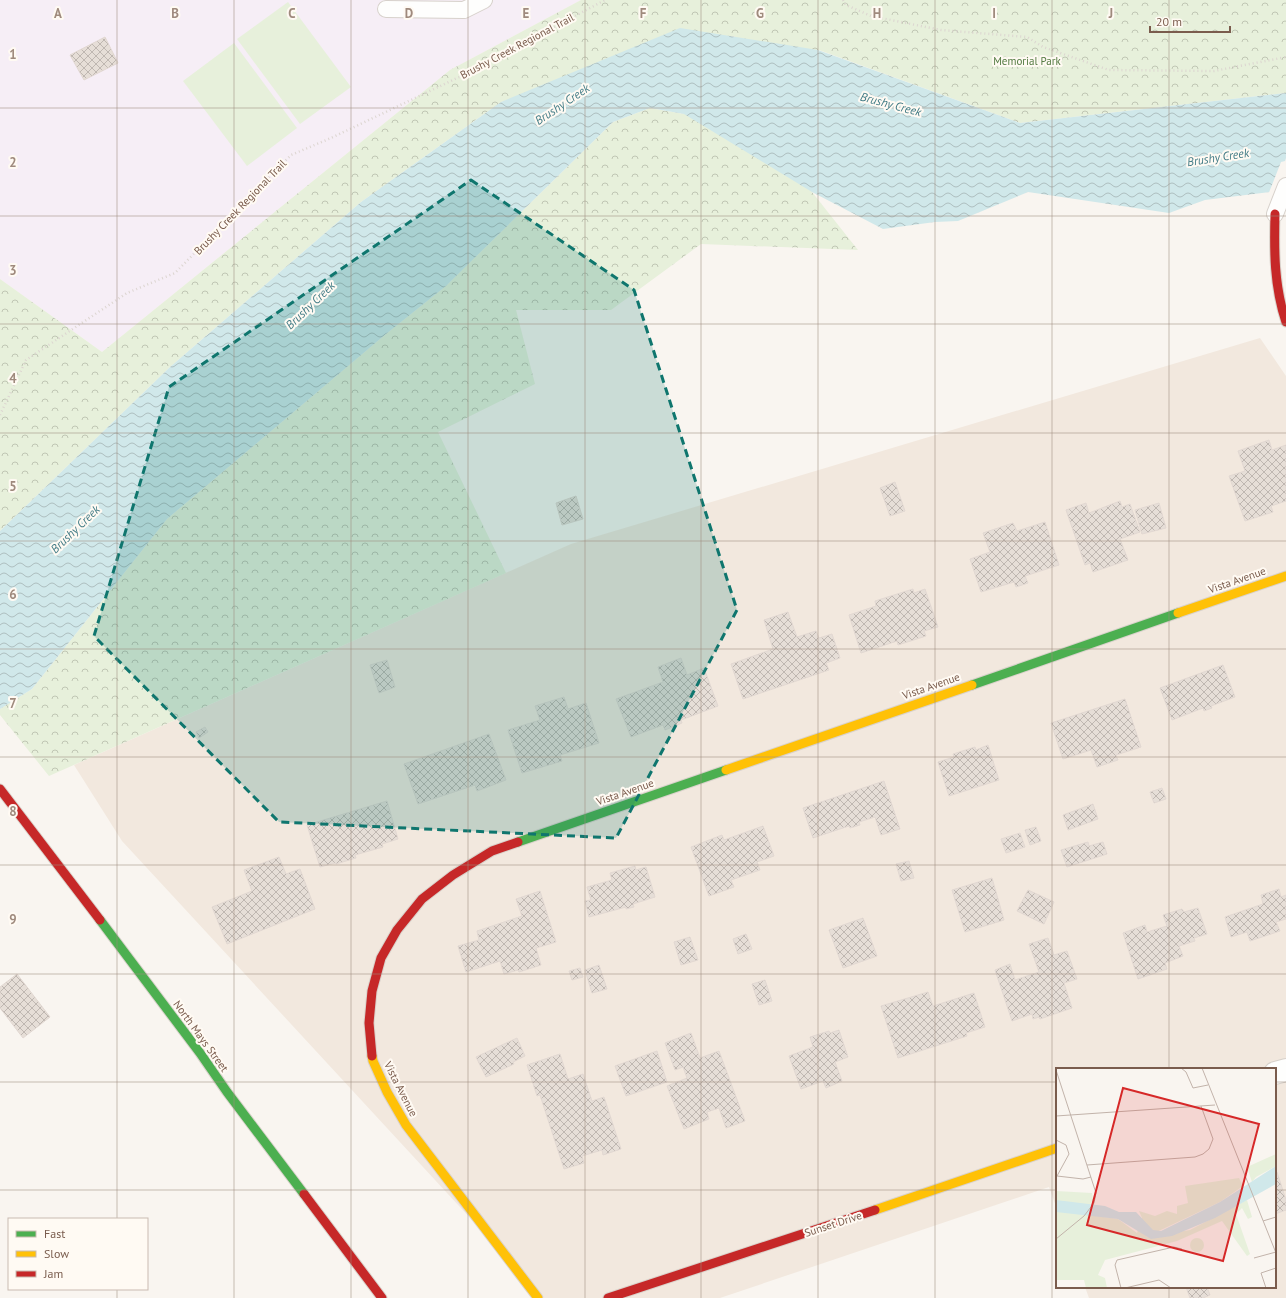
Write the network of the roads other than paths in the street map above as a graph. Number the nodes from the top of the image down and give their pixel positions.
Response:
1 (484, 0) edge
2 (386, 9) dead end
3 (1286, 186) edge
4 (1275, 214) joint
5 (1286, 322) edge
6 (1286, 576) edge
7 (0, 789) edge
8 (1286, 1070) edge
9 (1276, 1074) edge
10 (1056, 1148) edge
11 (382, 1298) edge
12 (538, 1298) edge
13 (608, 1298) edge

1 - 2 lane
3 - 4 lane
4 - 5 street
6 - 12 street, Vista Avenue
7 - 11 street, North Mays Street
8 - 9 street
10 - 13 street, Sunset Drive

